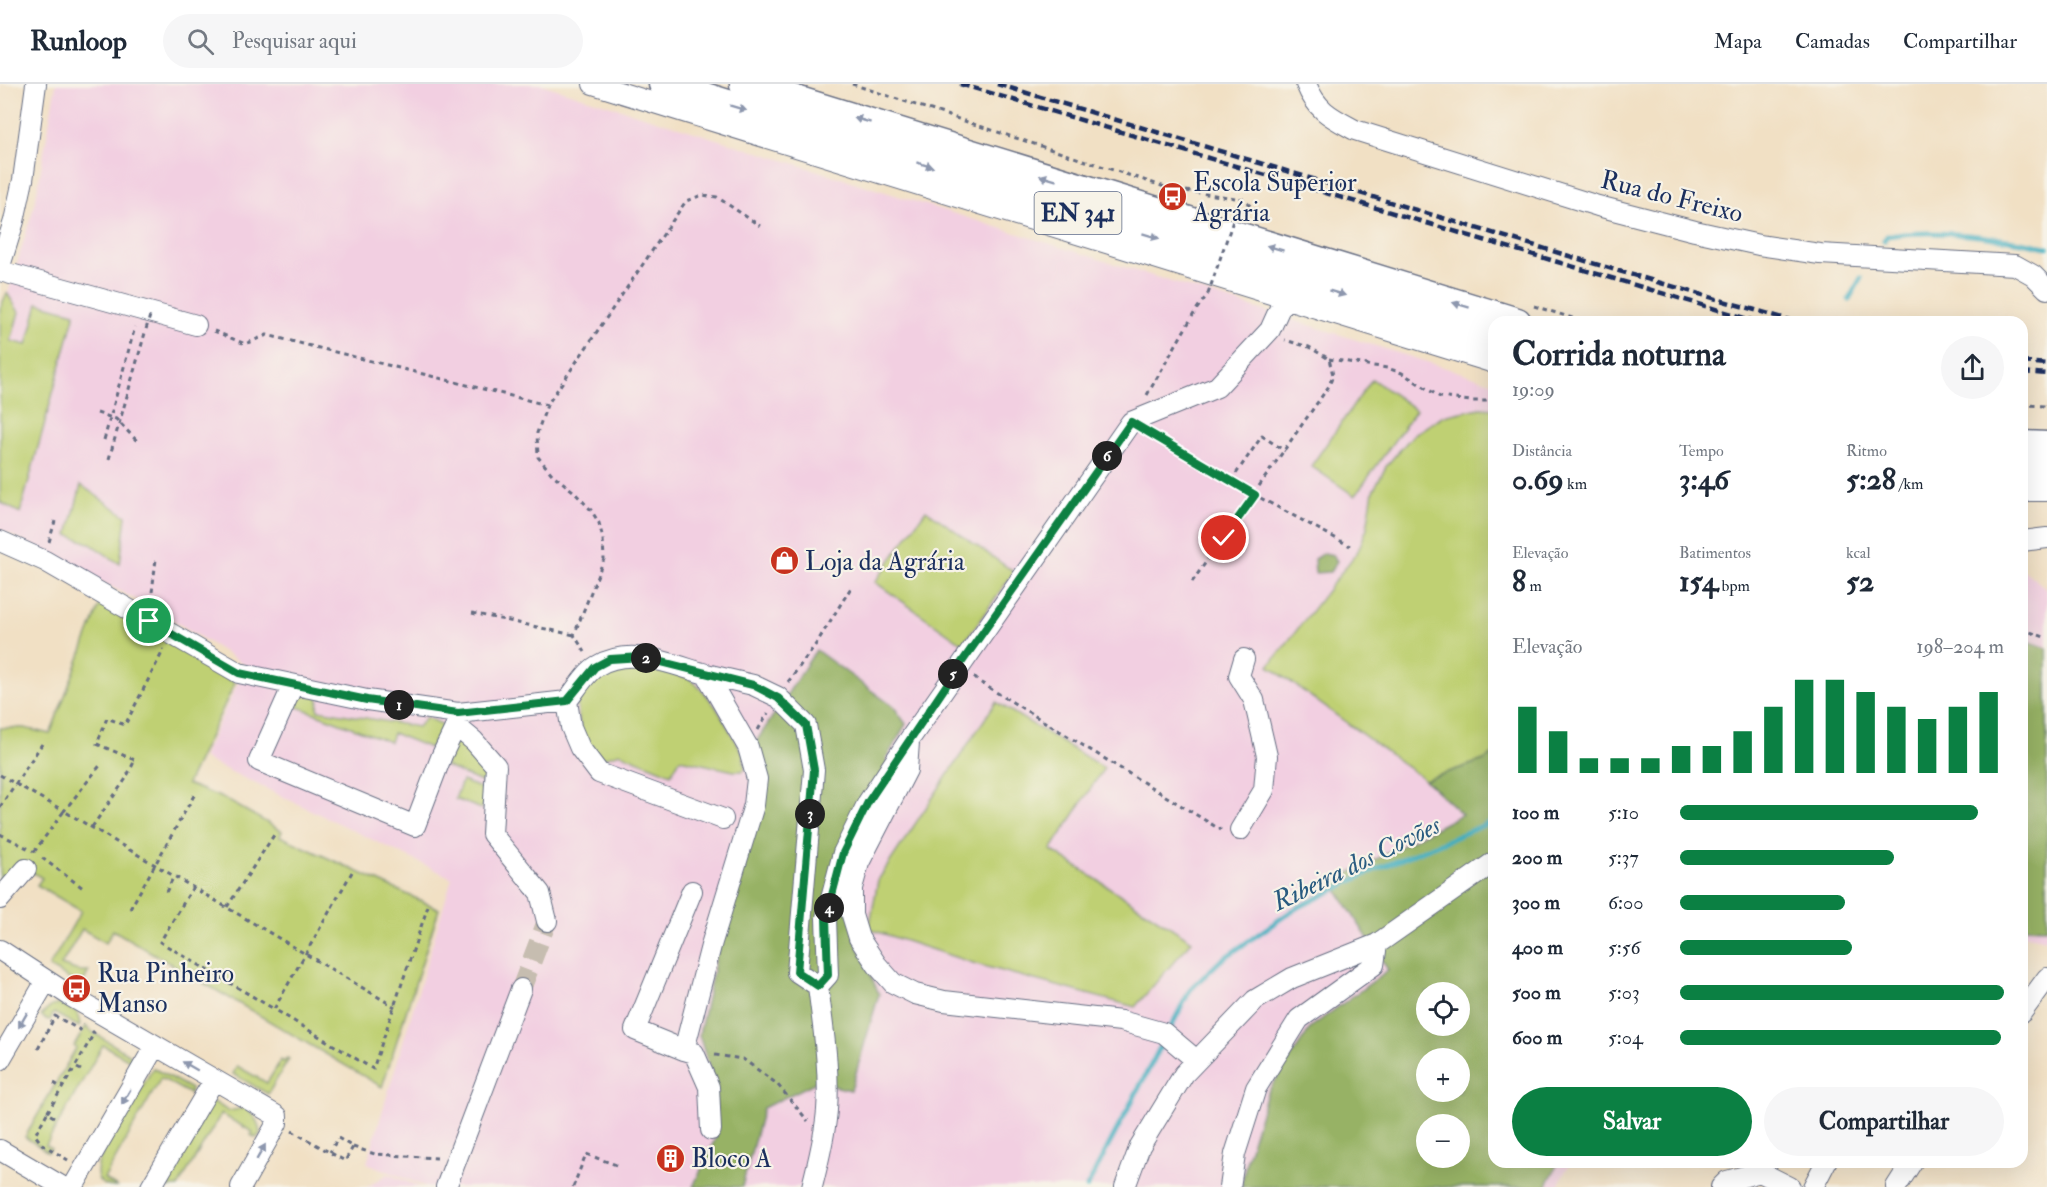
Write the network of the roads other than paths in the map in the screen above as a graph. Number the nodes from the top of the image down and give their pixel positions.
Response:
1 (36, 84) edge
2 (593, 84) edge
3 (663, 84) edge
4 (744, 84) edge
5 (1306, 84) edge
6 (7, 217) edge
7 (0, 266) edge
8 (0, 271) edge
9 (2047, 289) edge
10 (1284, 299) junction
11 (1523, 314) edge
12 (196, 325) road end
13 (1488, 340) edge
14 (1488, 361) edge
15 (2028, 445) edge
16 (2047, 446) edge
17 (2028, 470) edge
18 (2047, 471) edge
19 (2028, 490) edge
20 (2047, 491) edge
21 (2047, 538) edge
22 (2028, 540) edge
23 (0, 541) edge
24 (1244, 659) dead end
25 (706, 674) junction
26 (293, 684) junction
27 (567, 701) junction
28 (457, 720) junction
29 (909, 740) junction
30 (723, 819) dead end
31 (1240, 830) road end
32 (34, 859) road end
33 (1488, 866) edge
34 (692, 891) dead end
35 (0, 899) edge
36 (547, 921) tunnel mouth
37 (1377, 944) junction
38 (0, 950) edge
39 (46, 981) junction
40 (2046, 981) edge
41 (818, 986) junction
42 (521, 989) tunnel mouth
43 (2028, 1004) edge
44 (155, 1046) junction
45 (689, 1051) junction
46 (1189, 1054) junction
47 (0, 1060) edge
48 (214, 1080) junction
49 (711, 1130) dead end
50 (0, 1150) edge
51 (1760, 1168) edge
52 (1764, 1168) edge
53 (1823, 1168) edge
54 (1908, 1168) edge
55 (63, 1187) edge
56 (73, 1187) edge
57 (151, 1187) edge
58 (241, 1187) edge
59 (446, 1187) edge
60 (812, 1187) edge
61 (1125, 1187) edge
62 (1230, 1187) edge
63 (1721, 1187) edge
64 (1790, 1187) edge
65 (1813, 1187) edge
66 (1896, 1187) edge

1 - 6 street
2 - 10 street
3 -> 13 highway, EN 341
11 -> 4 highway, EN 341
5 - 9 street, Rua do Freixo
6 - 7 street
8 - 12 street
10 - 14 street
10 - 29 street
15 - 16 highway
17 - 18 highway
19 - 20 street
21 - 22 street
23 - 26 street
24 - 31 street
25 - 27 street
25 - 41 street
25 - 45 street
26 - 28 street
26 - 28 street
27 - 28 street
27 - 30 street
28 - 36 street
29 - 41 street
29 - 46 street
32 - 35 street
33 - 37 street
34 - 45 street
37 - 46 street
37 - 62 street
38 - 39 street
39 - 44 street
39 -> 47 street
40 - 43 street
41 - 60 street
42 - 59 street
48 -> 44 street
44 -> 56 street
45 - 49 street
46 - 61 street
48 - 57 street
58 -> 48 street
50 - 55 street
51 - 63 street
52 - 64 street
53 - 65 street
54 - 66 street

